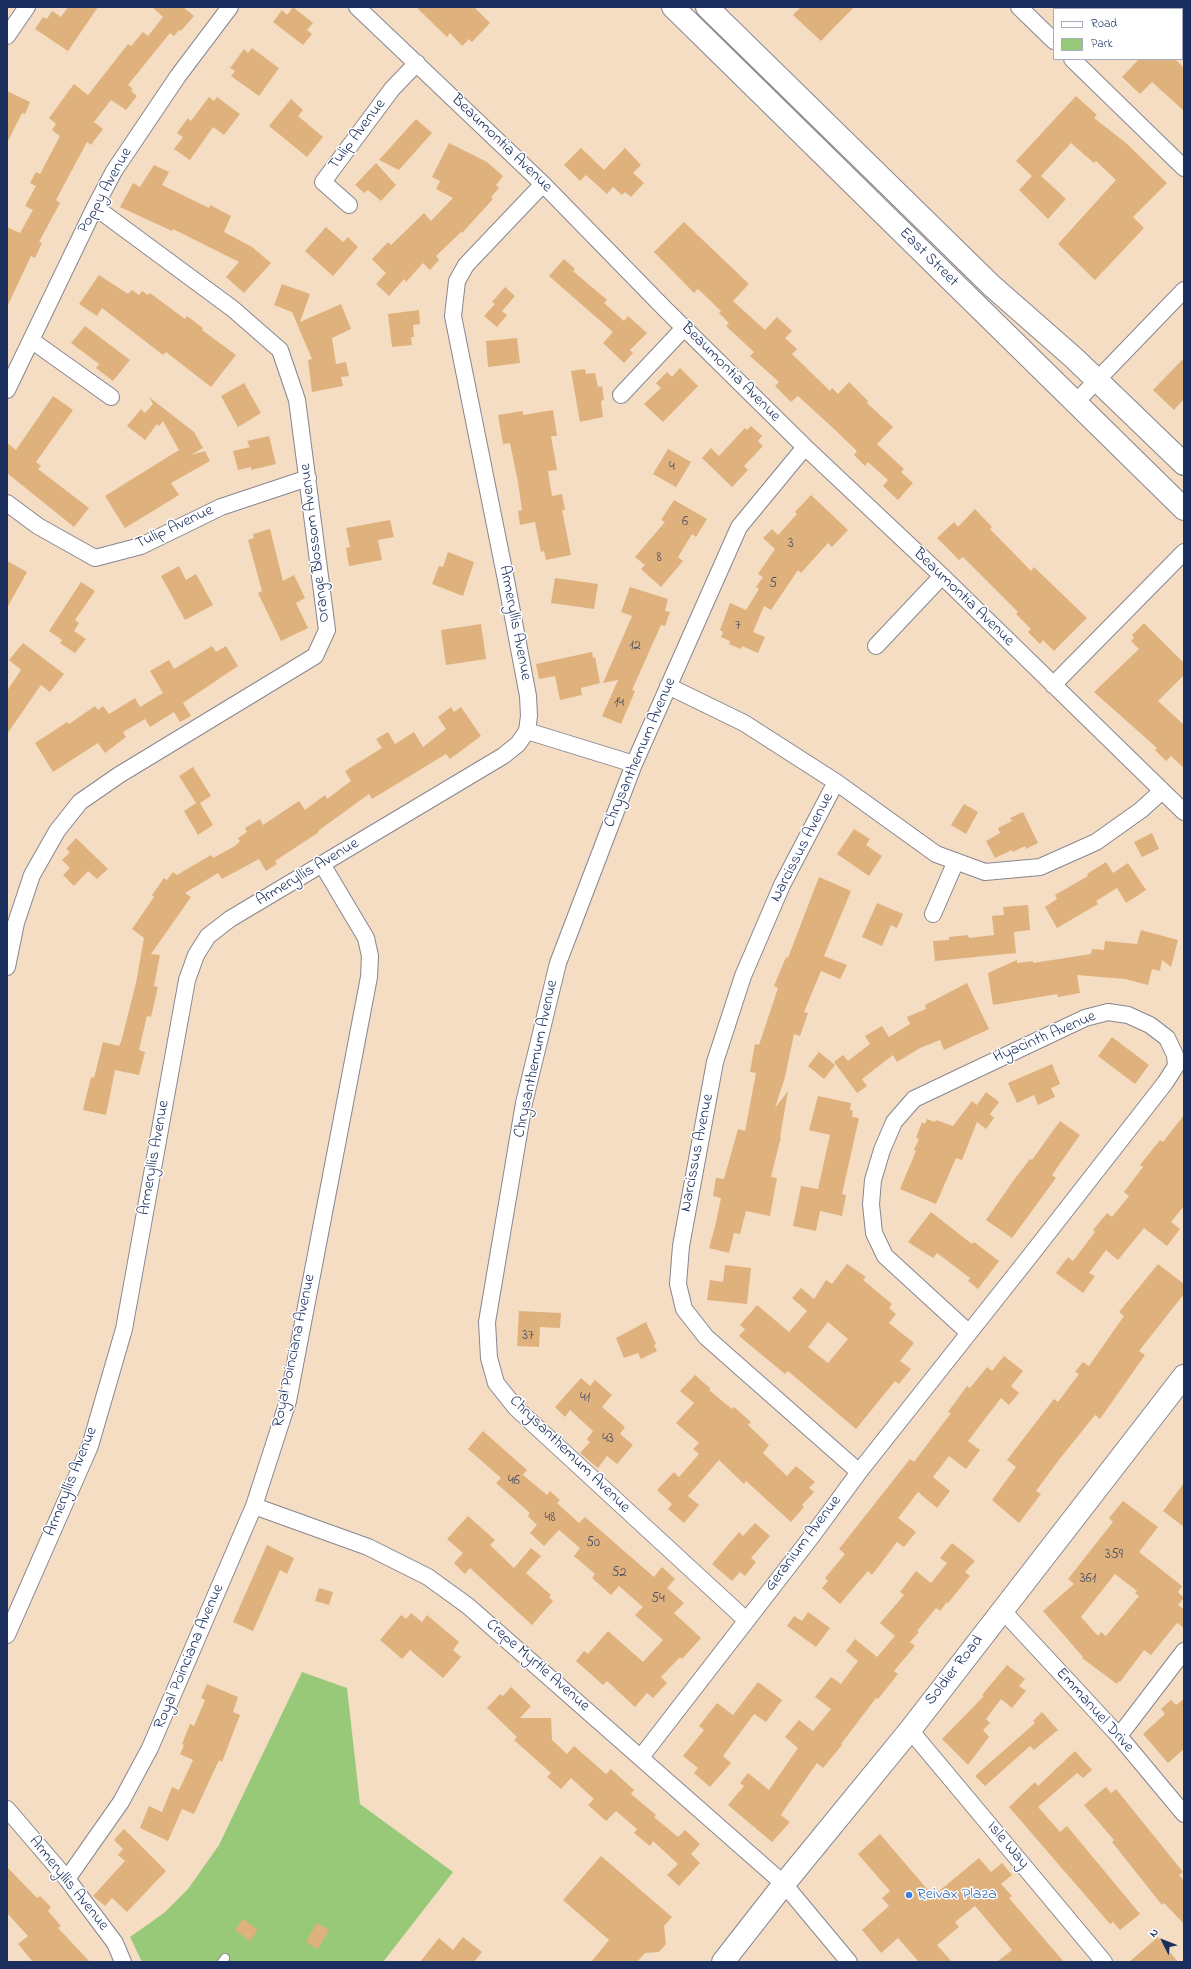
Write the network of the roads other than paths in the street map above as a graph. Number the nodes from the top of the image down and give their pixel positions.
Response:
1 (27, 7) edge
2 (230, 7) edge
3 (357, 7) edge
4 (673, 7) edge
5 (706, 7) edge
6 (1019, 7) edge
7 (7, 36) edge
8 (1053, 40) edge
9 (1073, 60) edge
10 (417, 63) junction
11 (1184, 168) edge
12 (543, 184) junction
13 (349, 205) dead end
14 (95, 207) junction
15 (1184, 290) edge
16 (684, 328) junction
17 (31, 340) junction
18 (1097, 380) junction
19 (7, 390) edge
20 (621, 395) dead end
21 (111, 398) dead end
22 (1074, 403) junction
23 (805, 447) junction
24 (1184, 464) edge
25 (308, 478) junction
26 (7, 503) edge
27 (1184, 509) edge
28 (1184, 552) edge
29 (942, 576) junction
30 (876, 646) dead end
31 (1053, 685) junction
32 (668, 686) junction
33 (527, 731) junction
34 (634, 764) junction
35 (836, 782) junction
36 (1162, 791) junction
37 (1184, 812) edge
38 (956, 861) junction
39 (322, 864) junction
40 (932, 914) dead end
41 (12, 921) edge
42 (7, 966) edge
43 (969, 1333) junction
44 (1184, 1376) edge
45 (859, 1472) junction
46 (254, 1506) junction
47 (1002, 1610) junction
48 (746, 1620) junction
49 (7, 1635) edge
50 (1184, 1651) edge
51 (910, 1730) junction
52 (1119, 1736) junction
53 (641, 1757) junction
54 (7, 1810) edge
55 (1184, 1814) edge
56 (67, 1879) junction
57 (784, 1884) junction
58 (123, 1962) edge
59 (723, 1962) edge
60 (850, 1962) edge
61 (1104, 1962) edge

1 - 7 street
2 - 14 street, Poppy Avenue
3 - 10 street, Beaumontia Avenue
4 - 22 main road, East Street
5 - 18 main road, East Street
6 - 8 street
9 - 11 street
10 - 12 street, Beaumontia Avenue
10 - 13 street, Tulip Avenue
12 - 16 street, Beaumontia Avenue
12 - 33 street, Armeryllis Avenue
14 - 17 street, Poppy Avenue
14 - 25 street, Orange Blossom Avenue
15 - 18 street
16 - 20 street
16 - 23 street, Beaumontia Avenue
17 - 19 street, Poppy Avenue
17 - 21 street
18 - 22 street
18 - 24 main road, East Street
22 - 27 main road, East Street
23 - 29 street, Beaumontia Avenue
23 - 32 street, Chrysanthemum Avenue
25 - 26 street, Tulip Avenue
25 - 41 street, Orange Blossom Avenue
28 - 31 street
29 - 30 street
29 - 31 street, Beaumontia Avenue
31 - 36 street, Beaumontia Avenue
32 - 34 street, Chrysanthemum Avenue
32 - 35 street
33 - 34 street
33 - 39 street, Armeryllis Avenue
34 - 48 street, Chrysanthemum Avenue
35 - 38 street
35 - 45 street, Narcissus Avenue
36 - 37 street, Beaumontia Avenue
36 - 38 street
38 - 40 street
39 - 46 street, Royal Poinciana Avenue
39 - 49 street, Armeryllis Avenue
41 - 42 street, Orange Blossom Avenue
43 - 43 street, Hyacinth Avenue
43 - 45 street, Geranium Avenue
44 - 47 main road, Soldier Road
45 - 48 street, Geranium Avenue
46 - 53 street, Crepe Myrtle Avenue
46 - 56 street, Royal Poinciana Avenue
47 - 51 main road, Soldier Road
47 - 52 street, Emmanuel Drive
48 - 53 street, Geranium Avenue
50 - 52 street
51 - 57 main road, Soldier Road
51 - 61 street, Isle Way
52 - 55 street, Emmanuel Drive
53 - 57 street, Crepe Myrtle Avenue
54 - 56 street, Armeryllis Avenue
56 - 58 street, Armeryllis Avenue
57 - 59 main road, Soldier Road
57 - 60 street, Crepe Myrtle Avenue

